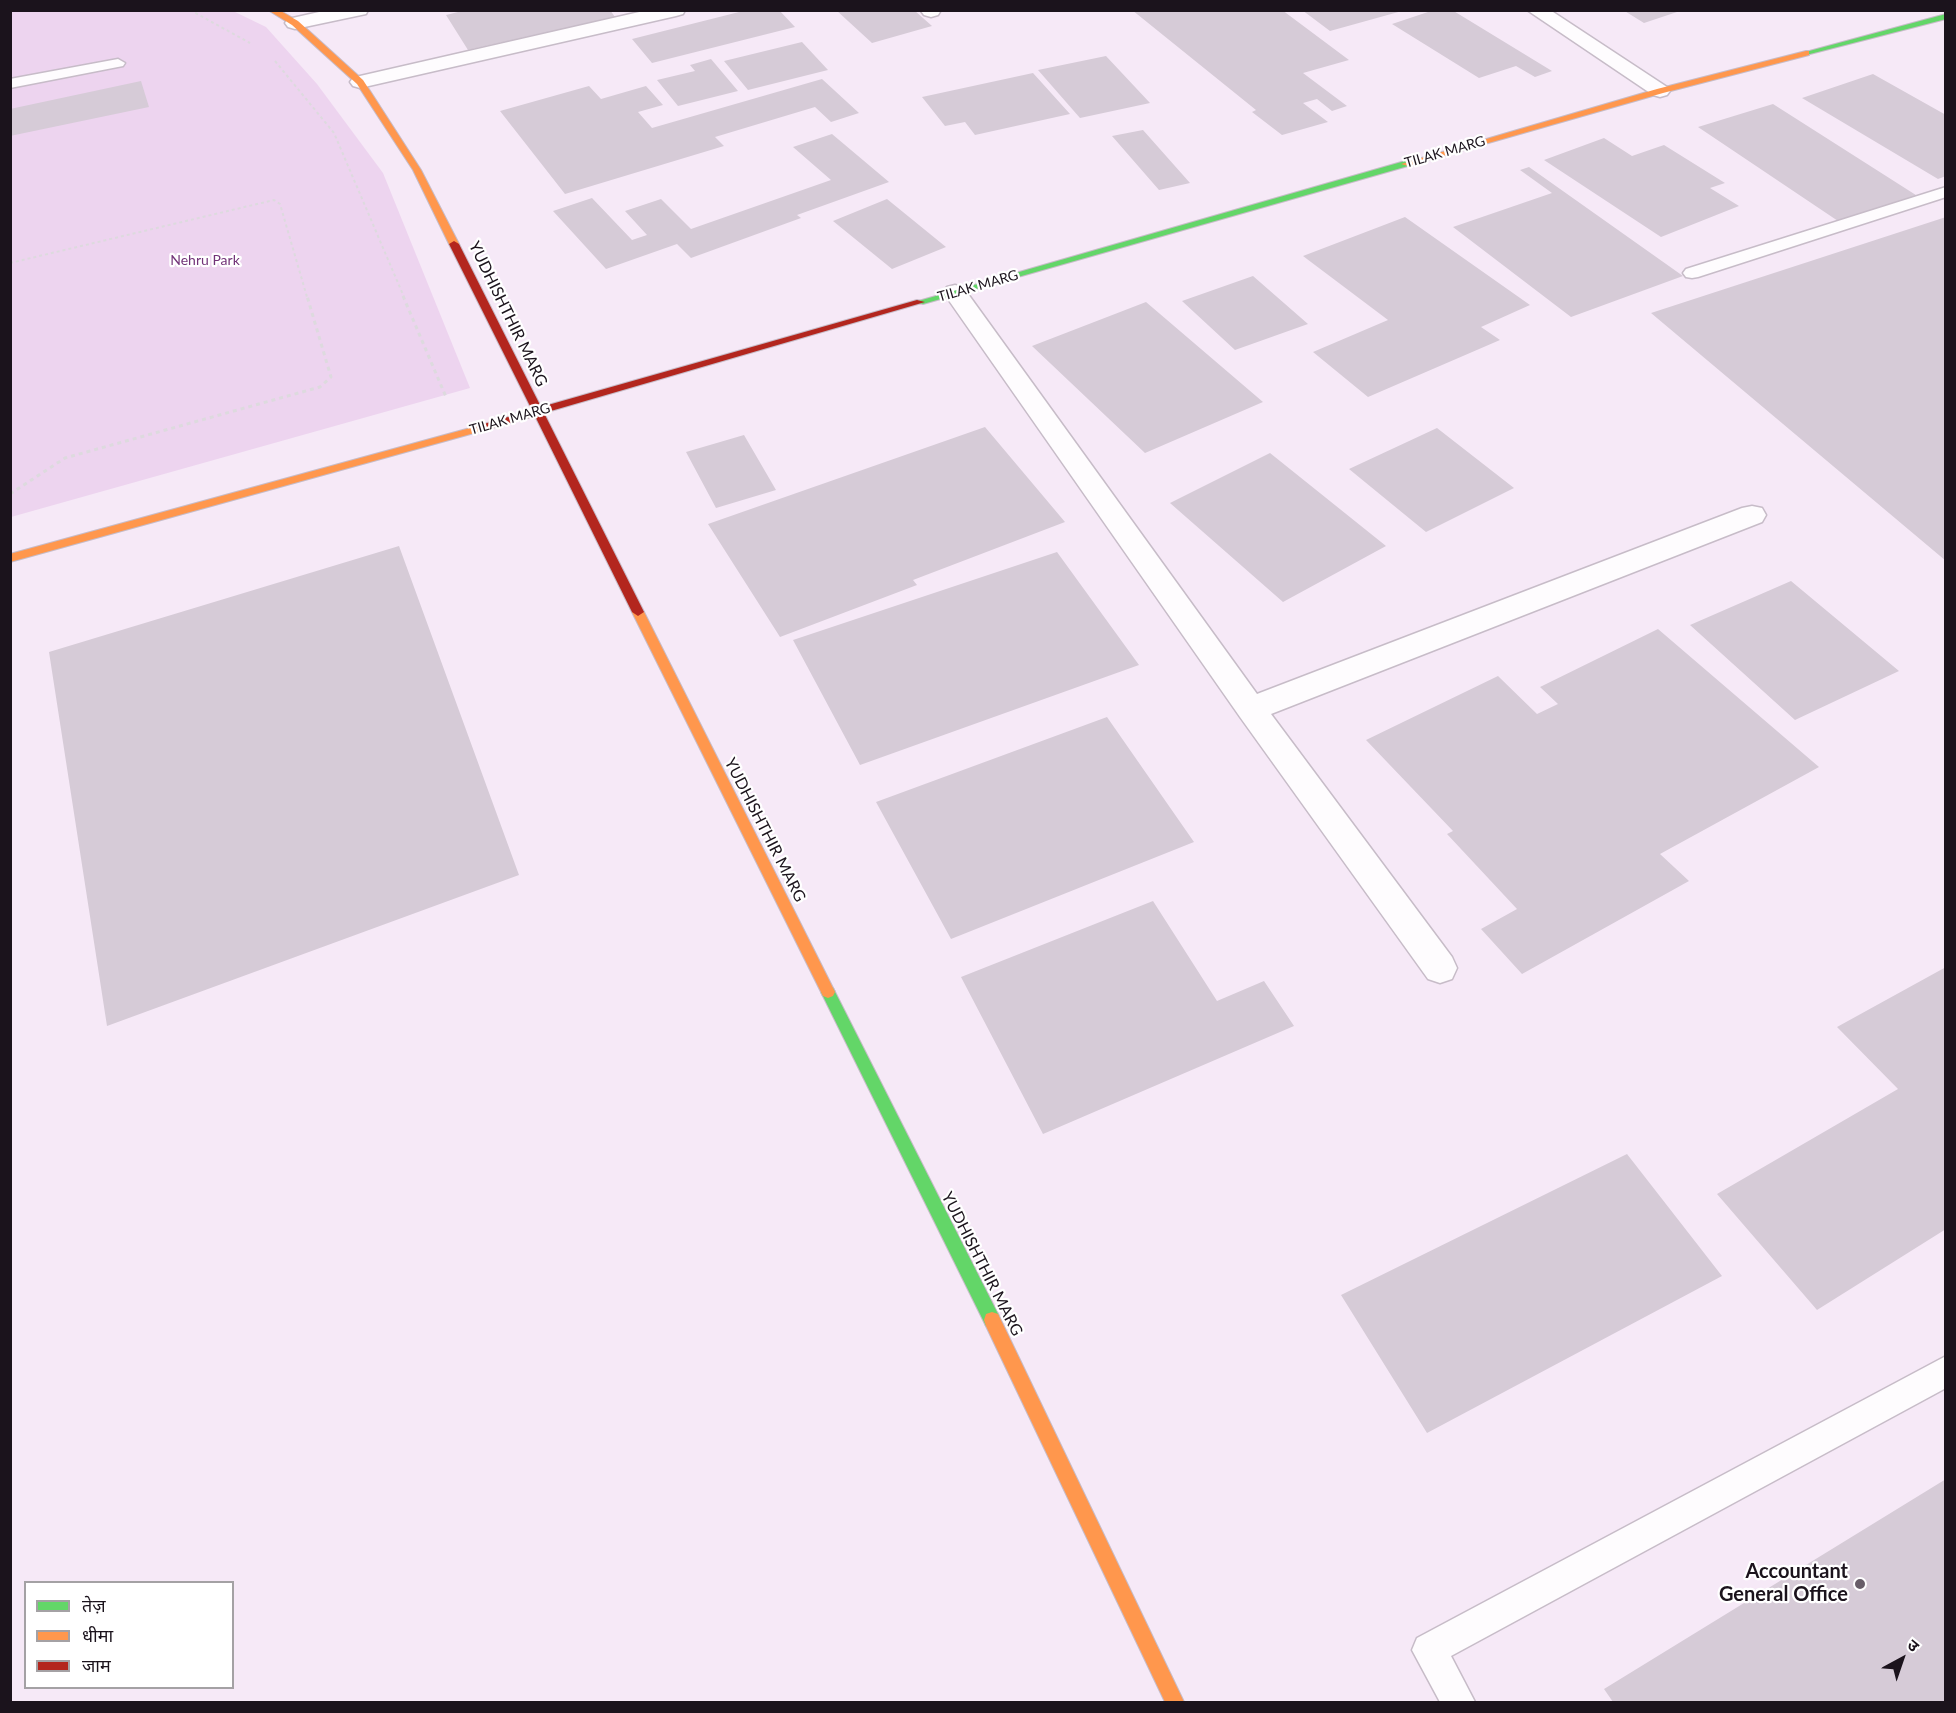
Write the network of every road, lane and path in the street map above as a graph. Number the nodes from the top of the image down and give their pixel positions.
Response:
1 (190, 10) edge
2 (272, 10) edge
3 (359, 10) edge
4 (676, 10) edge
5 (1536, 10) edge
6 (1946, 16) edge
7 (295, 23) junction
8 (257, 47) dead end
9 (274, 61) dead end
10 (118, 63) dead end
11 (360, 82) junction
12 (10, 84) edge
13 (1660, 90) junction
14 (1946, 192) edge
15 (10, 263) edge
16 (1692, 273) dead end
17 (956, 292) junction
18 (537, 412) junction
19 (460, 433) junction
20 (10, 494) edge
21 (1752, 515) dead end
22 (10, 558) edge
23 (1251, 709) junction
24 (1440, 968) dead end
25 (1946, 1371) edge
26 (1175, 1702) edge
27 (1458, 1702) edge

1 - 8 path
2 - 7 street, YUDHISHTHIR MARG
3 - 7 street
4 - 11 street
5 - 13 street
6 - 13 street, TILAK MARG
7 - 11 street, YUDHISHTHIR MARG
9 - 19 path
10 - 12 lane
11 - 18 street, YUDHISHTHIR MARG
13 - 17 street, TILAK MARG
14 - 16 lane
15 - 20 path
17 - 18 street, TILAK MARG
17 - 23 street
18 - 19 street, TILAK MARG
18 - 26 street, YUDHISHTHIR MARG
19 - 22 street, TILAK MARG
21 - 23 street
23 - 24 street
25 - 27 lane

